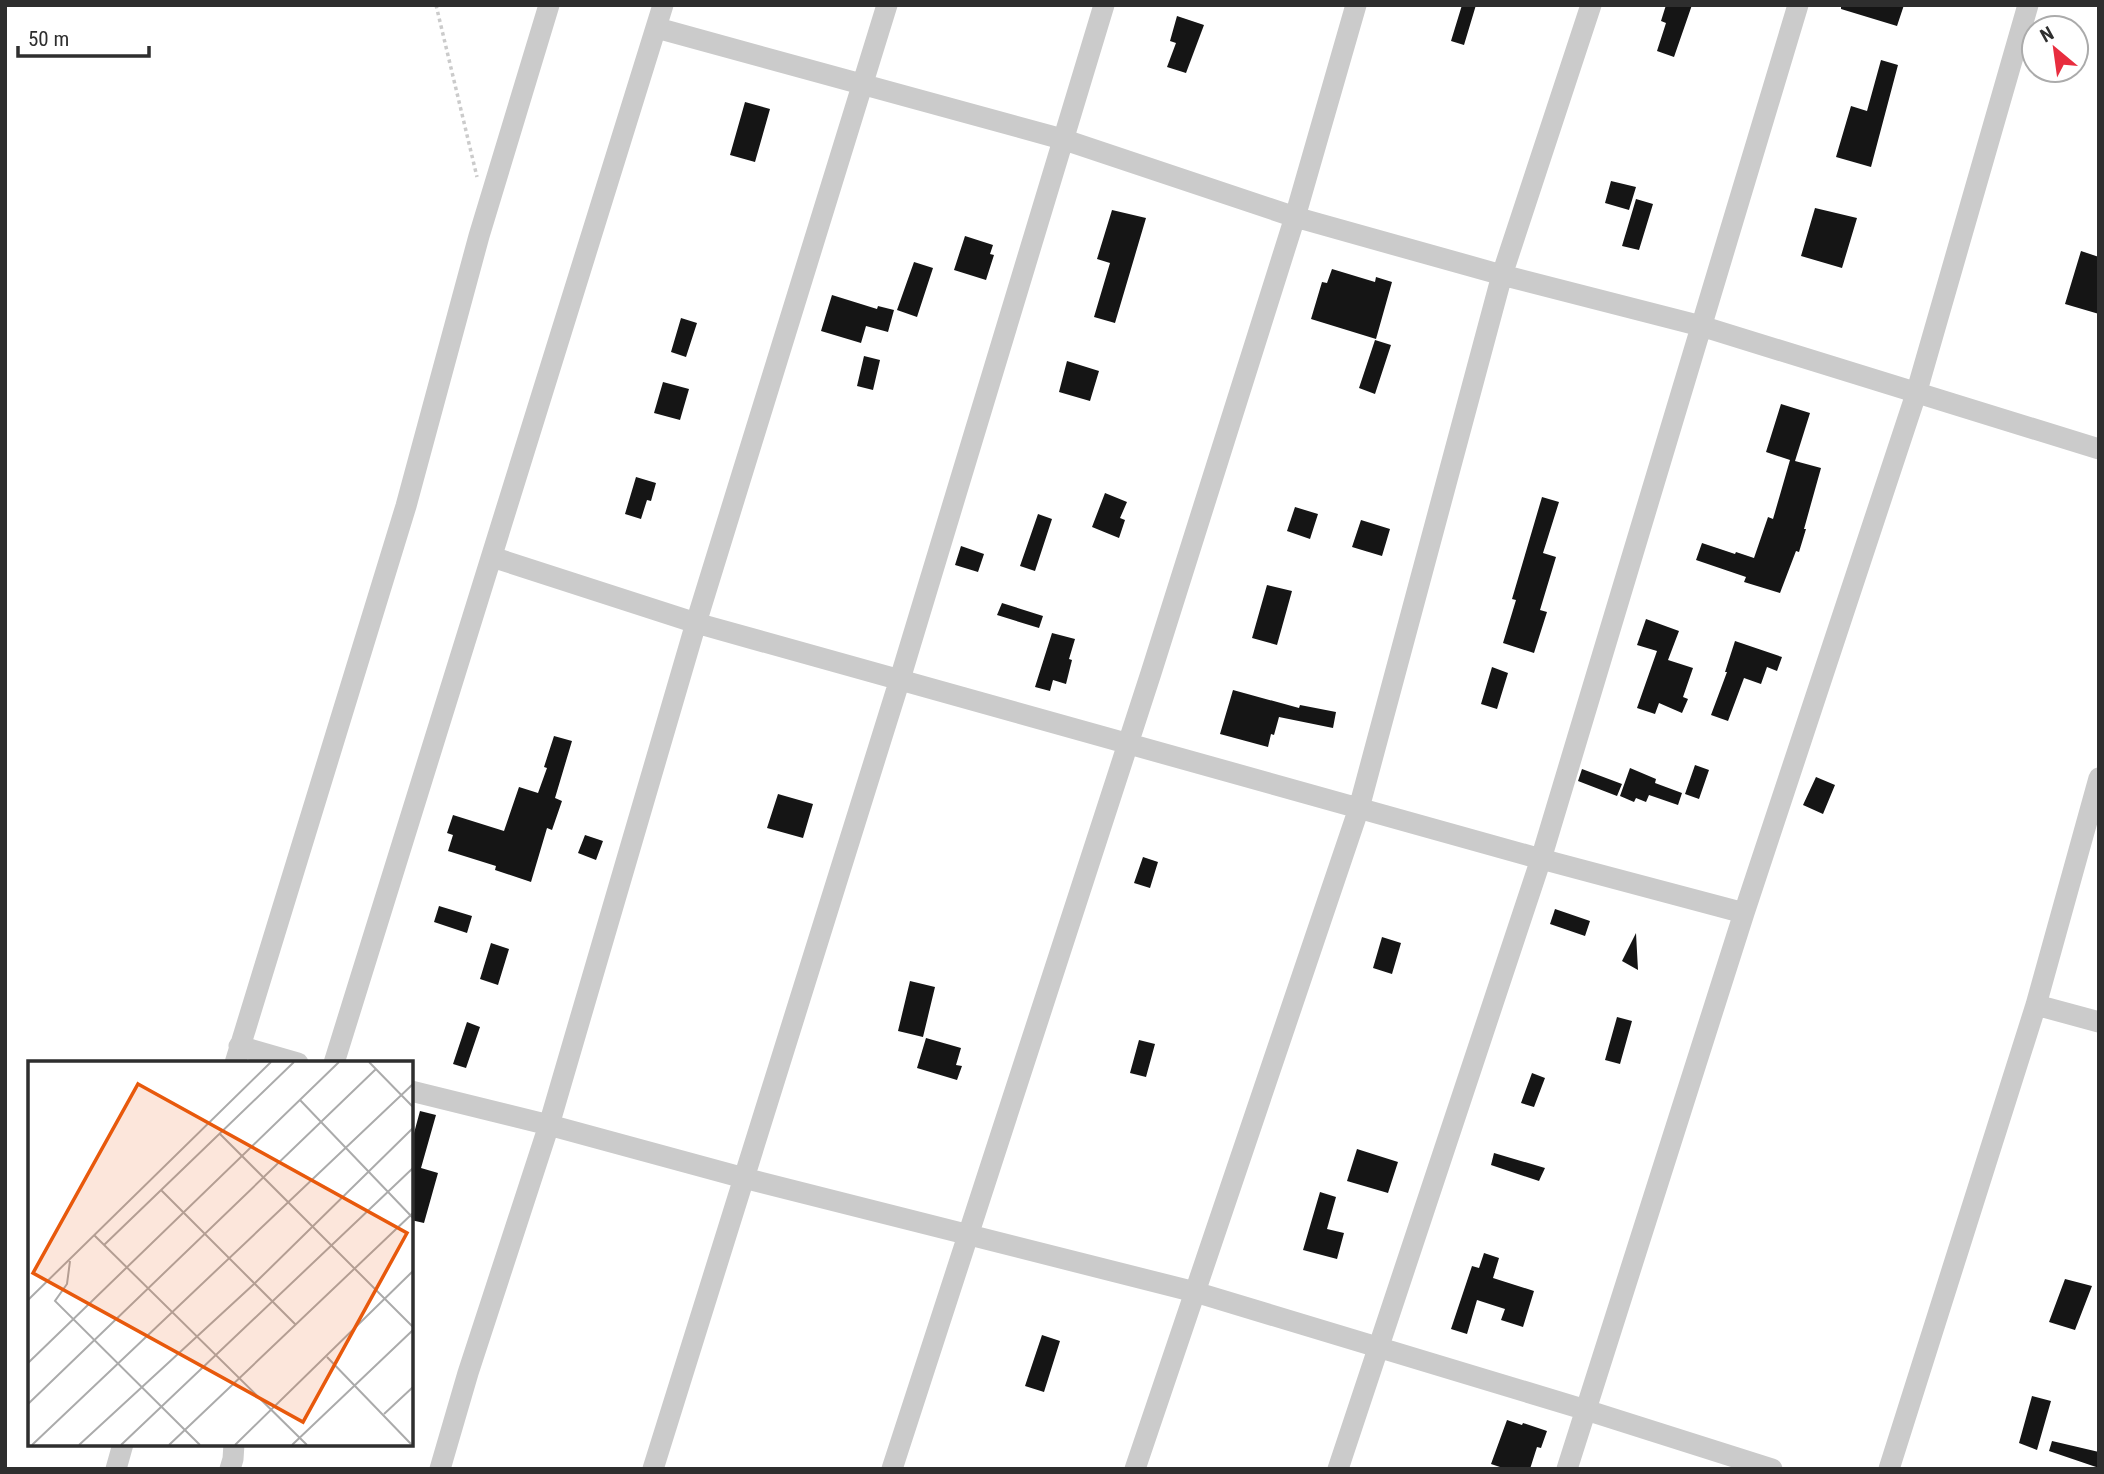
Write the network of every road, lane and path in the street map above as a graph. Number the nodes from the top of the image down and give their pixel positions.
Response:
1 (436, 5) edge
2 (549, 5) edge
3 (663, 5) edge
4 (887, 5) edge
5 (1104, 5) edge
6 (1356, 5) edge
7 (1591, 5) edge
8 (1798, 5) edge
9 (2028, 5) edge
10 (657, 28) junction
11 (863, 85) junction
12 (1062, 139) junction
13 (486, 213) junction
14 (1295, 217) junction
15 (1502, 275) junction
16 (1701, 326) junction
17 (1916, 394) junction
18 (2099, 449) edge
19 (492, 557) junction
20 (696, 622) junction
21 (900, 679) junction
22 (1127, 742) junction
23 (2099, 778) edge
24 (1359, 808) junction
25 (1541, 859) junction
26 (1744, 913) junction
27 (2036, 1005) junction
28 (2099, 1022) edge
29 (237, 1054) edge
30 (284, 1061) edge
31 (335, 1061) edge
32 (413, 1091) edge
33 (549, 1125) junction
34 (744, 1178) junction
35 (968, 1235) junction
36 (1195, 1292) junction
37 (1378, 1348) junction
38 (1586, 1410) junction
39 (122, 1446) edge
40 (234, 1446) edge
41 (116, 1469) edge
42 (230, 1469) edge
43 (440, 1469) edge
44 (653, 1469) edge
45 (892, 1469) edge
46 (1135, 1469) edge
47 (1338, 1469) edge
48 (1567, 1469) edge
49 (1772, 1469) edge
50 (1889, 1469) edge

1 - 13 path
2 - 13 street
3 - 10 street
4 - 11 street
5 - 12 street
6 - 14 street
7 - 15 street
8 - 16 street
9 - 17 street
10 - 11 street
10 - 19 street
11 - 12 street
11 - 20 street
12 - 14 street
12 - 21 street
13 - 29 street
14 - 15 street
14 - 22 street
15 - 16 street
15 - 24 street
16 - 17 street
16 - 25 street
17 - 18 street
17 - 26 street
19 - 20 street
19 - 31 street
20 - 21 street
20 - 33 street
21 - 22 street
21 - 34 street
22 - 24 street
22 - 35 street
23 - 27 street
24 - 25 street
24 - 36 street
25 - 26 street
25 - 37 street
26 - 38 street
27 - 28 street
27 - 50 street
29 - 30 street
32 - 33 street
33 - 34 street
33 - 43 street
34 - 35 street
34 - 44 street
35 - 36 street
35 - 45 street
36 - 37 street
36 - 46 street
37 - 38 street
37 - 47 street
38 - 48 street
38 - 49 street
39 - 41 street
40 - 42 street

